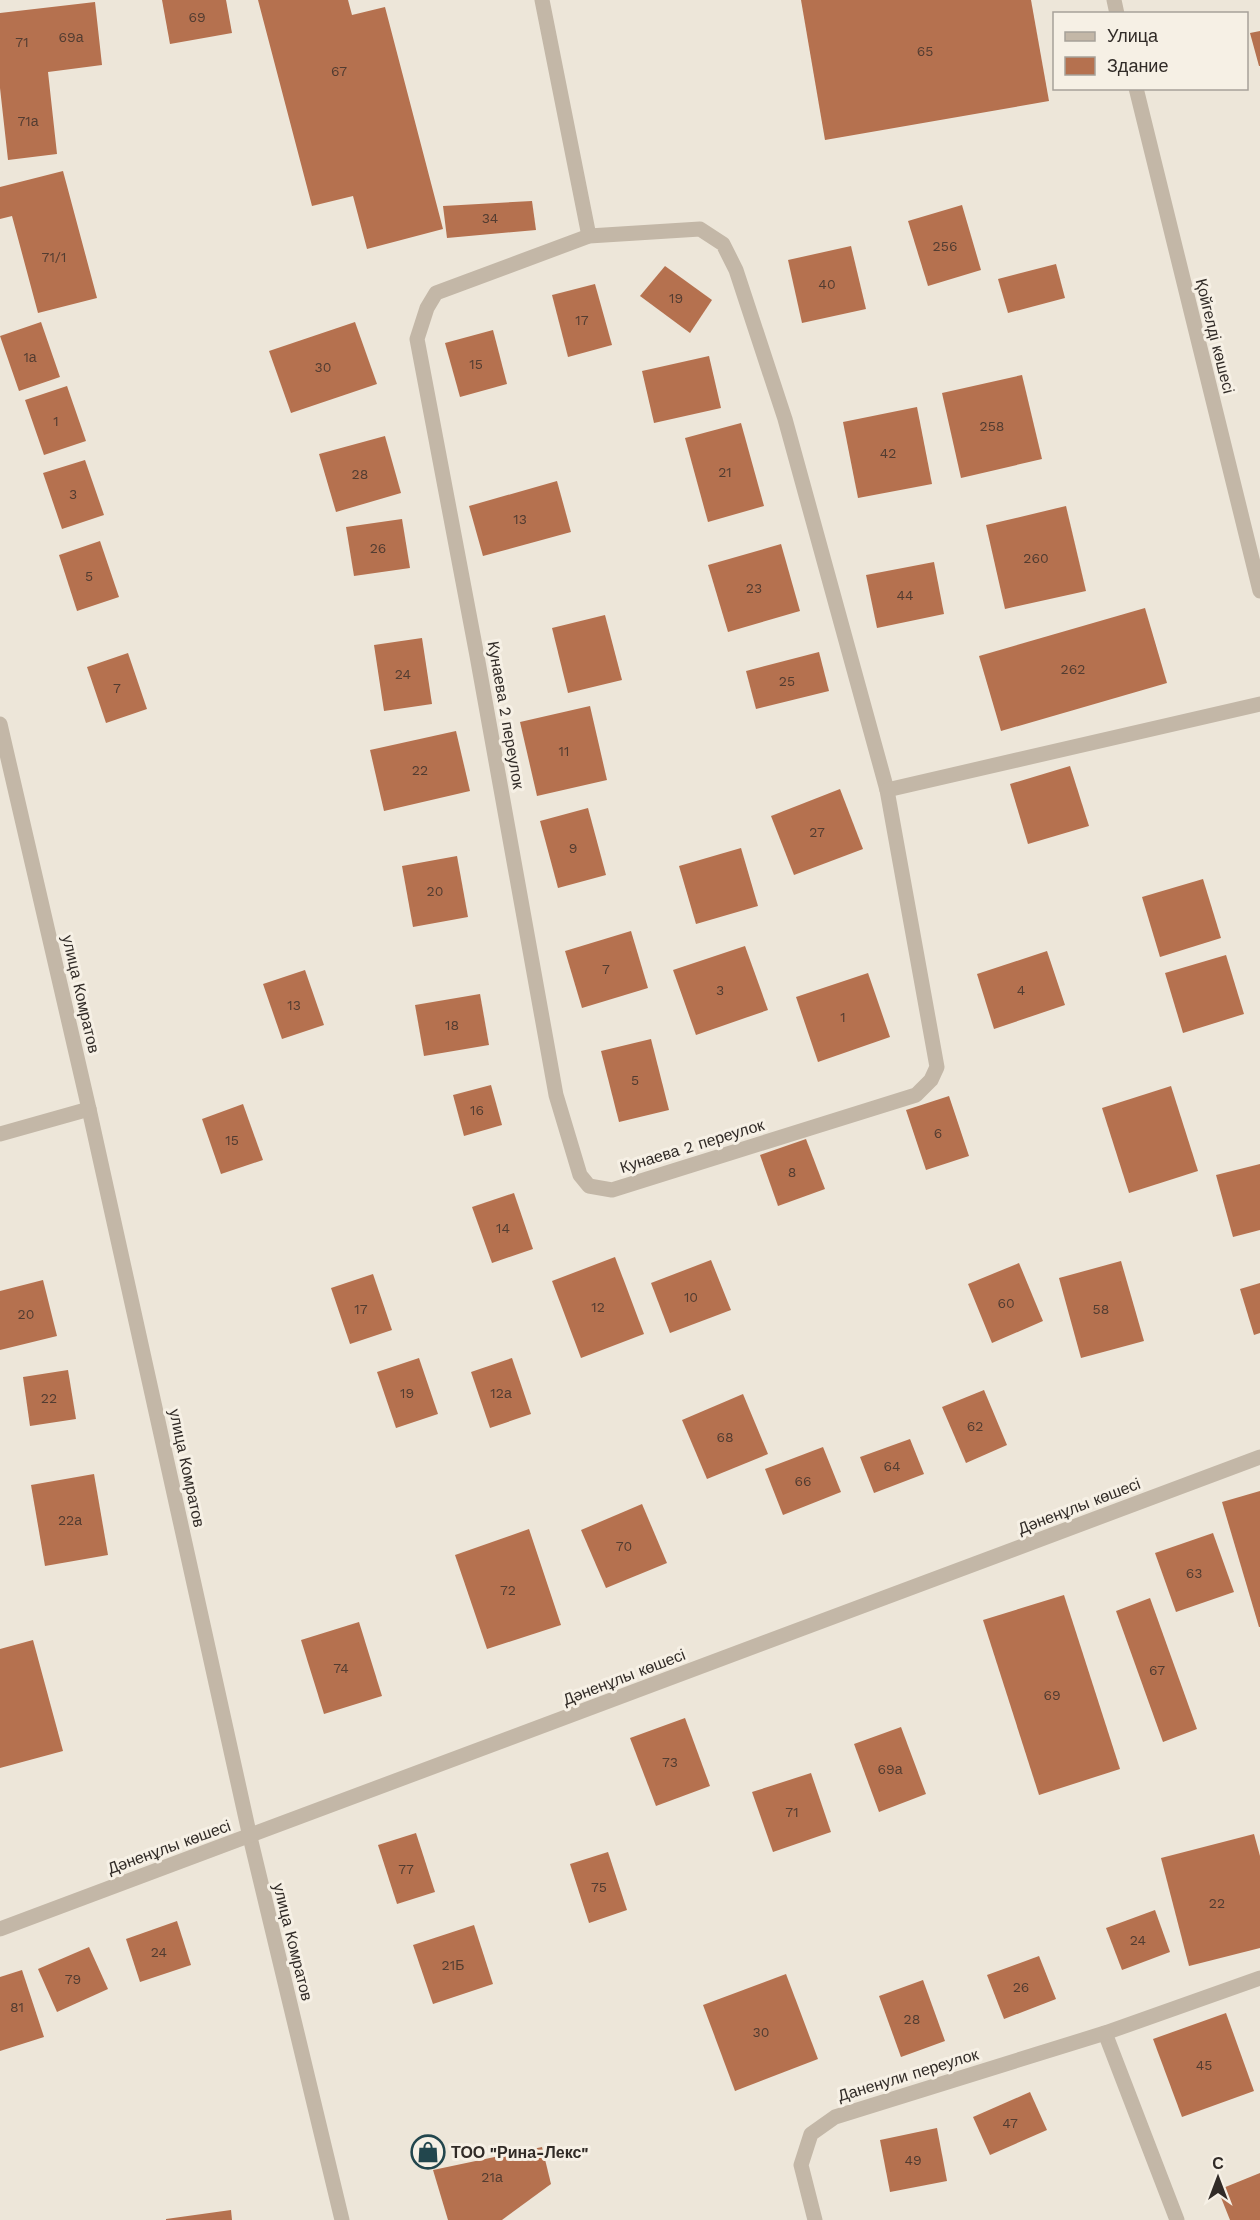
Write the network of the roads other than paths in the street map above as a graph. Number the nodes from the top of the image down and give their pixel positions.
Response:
1 (542, 0) edge
2 (1136, 90) edge
3 (589, 236) junction
4 (1260, 591) edge
5 (1260, 704) edge
6 (0, 724) edge
7 (887, 790) junction
8 (89, 1109) junction
9 (0, 1134) edge
10 (1260, 1457) edge
11 (250, 1837) junction
12 (0, 1929) edge
13 (1260, 1978) edge
14 (1106, 2033) junction
15 (342, 2220) edge
16 (815, 2220) edge
17 (1177, 2220) edge

1 - 3 street
2 - 4 street, Қойгелді көшесі
3 - 7 street, Кунаева 2 переулок
3 - 7 street, Кунаева 2 переулок
5 - 7 street
6 - 8 street, улица Комратов
8 - 9 street
8 - 11 street, улица Комратов
10 - 11 street, Дәненұлы көшесі
11 - 12 street, Дәненұлы көшесі
11 - 15 street, улица Комратов
13 - 14 street, Даненули переулок
14 - 16 street, Даненули переулок
14 - 17 street

